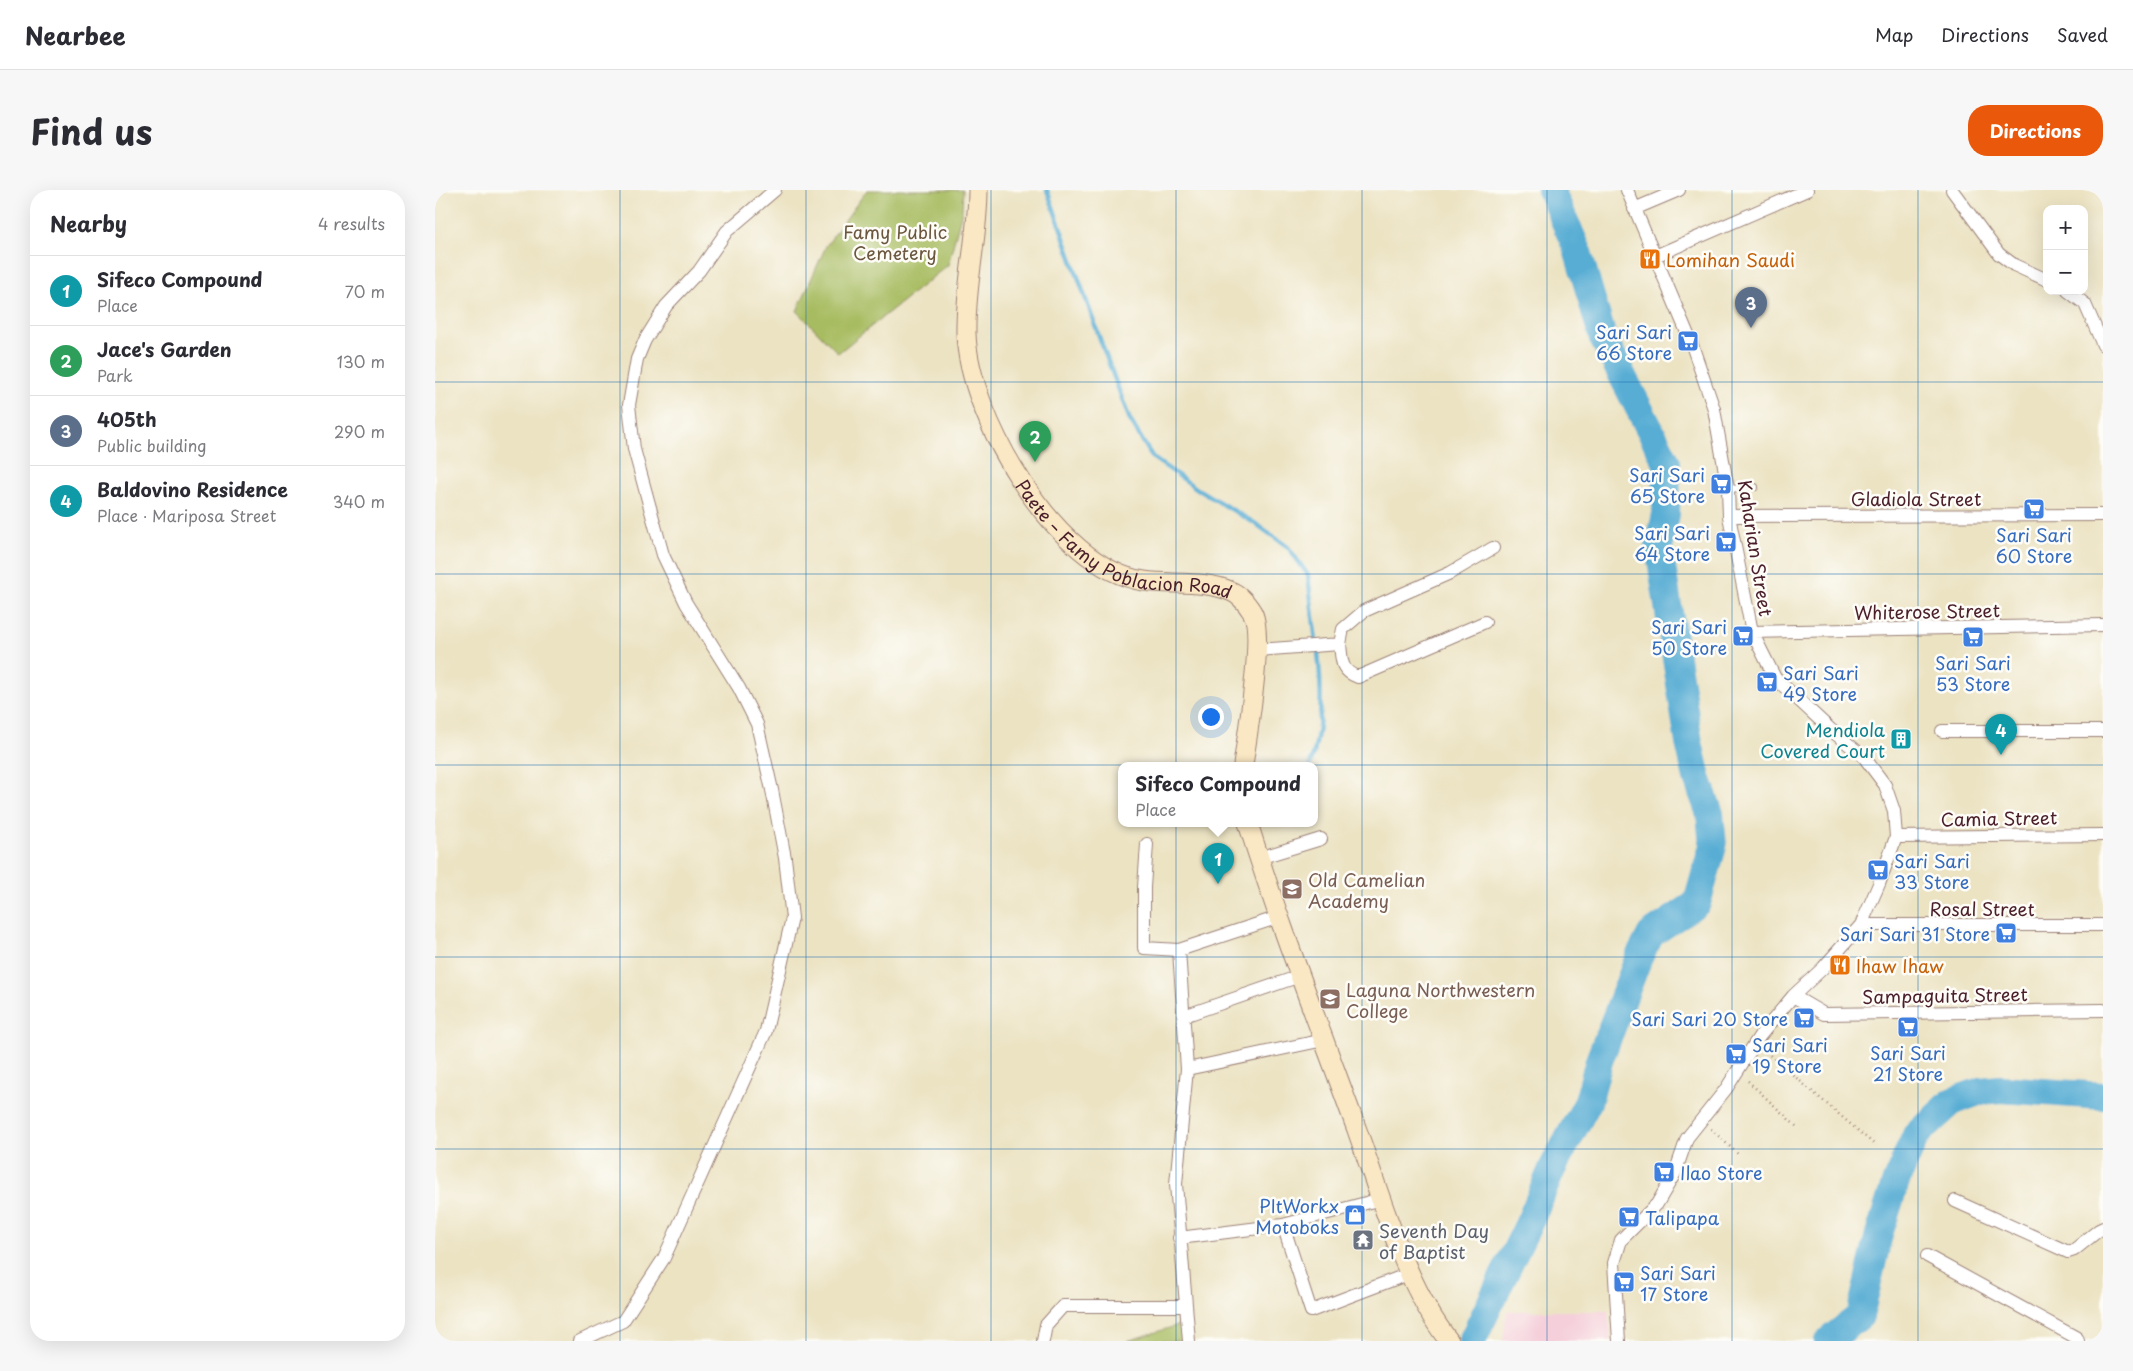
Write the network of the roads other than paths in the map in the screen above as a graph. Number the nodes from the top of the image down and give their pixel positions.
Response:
1 (775, 190) edge
2 (978, 190) edge
3 (1627, 190) edge
4 (1679, 190) edge
5 (1807, 190) edge
6 (1952, 190) edge
7 (1634, 208) junction
8 (1655, 256) junction
9 (2043, 278) edge
10 (2073, 295) edge
11 (2103, 345) edge
12 (1755, 487) dead end
13 (1728, 489) junction
14 (2103, 514) edge
15 (1729, 516) junction
16 (1493, 548) dead end
17 (1485, 622) dead end
18 (2103, 625) edge
19 (1752, 632) junction
20 (1340, 644) junction
21 (1257, 650) junction
22 (1942, 730) dead end
23 (2103, 731) edge
24 (1243, 762) edge
25 (1249, 827) edge
26 (2103, 835) edge
27 (1896, 836) junction
28 (1321, 838) dead end
29 (1147, 844) dead end
30 (1259, 858) junction
31 (1279, 917) junction
32 (1861, 925) junction
33 (2103, 925) edge
34 (1179, 950) junction
35 (1300, 976) junction
36 (1793, 996) junction
37 (2103, 1010) edge
38 (1184, 1016) junction
39 (1324, 1040) junction
40 (1187, 1069) junction
41 (1381, 1200) junction
42 (1955, 1201) dead end
43 (1283, 1225) junction
44 (2103, 1228) edge
45 (1179, 1238) junction
46 (1927, 1256) dead end
47 (1411, 1273) junction
48 (1185, 1306) junction
49 (579, 1341) edge
50 (1043, 1341) edge
51 (1189, 1341) edge
52 (1449, 1341) edge
53 (1619, 1341) edge
54 (2078, 1341) edge

1 - 49 street
2 - 21 main road, Paete – Famy Poblacion Road
3 - 7 street, Kaharian Street
4 - 7 street
5 - 8 street
6 - 9 street
7 - 8 street, Kaharian Street
8 - 13 street, Kaharian Street
10 - 11 street
12 - 13 lane
13 - 15 street, Kaharian Street
14 - 15 street, Gladiola Street
15 - 19 street, Kaharian Street
16 - 20 street
17 - 20 street
18 - 19 street, Whiterose Street
19 - 27 street, Kaharian Street
20 - 21 street
21 - 24 main road, Paete – Famy Poblacion Road
22 - 23 street
25 - 30 main road
26 - 27 street, Camia Street
27 - 32 street, Kaharian Street
28 - 30 street
29 - 34 street
30 - 31 main road
31 - 34 street
31 - 35 main road
32 - 33 street, Rosal Street
32 - 36 street, Kaharian Street
34 - 38 street
35 - 38 street
35 - 39 main road
36 - 37 street, Sampaguita Street
36 - 53 street, Kaharian Street
38 - 40 street
39 - 40 street
39 - 41 main road
40 - 45 street
41 - 43 street
41 - 47 main road
42 - 44 street
43 - 45 street
43 - 47 street
45 - 48 street
46 - 54 street
47 - 52 main road
48 - 50 street
48 - 51 street

